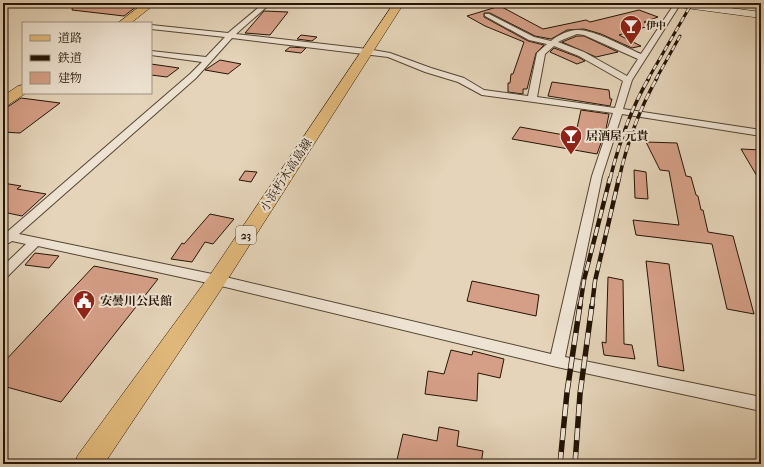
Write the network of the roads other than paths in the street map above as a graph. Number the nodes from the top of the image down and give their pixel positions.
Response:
1 (151, 3) edge
2 (268, 3) edge
3 (400, 3) edge
4 (675, 3) edge
5 (486, 15) dead end
6 (761, 15) edge
7 (125, 22) edge
8 (152, 27) edge
9 (231, 35) junction
10 (553, 43) junction
11 (367, 51) junction
12 (152, 53) edge
13 (642, 58) junction
14 (208, 60) junction
15 (628, 80) junction
16 (22, 90) edge
17 (532, 98) junction
18 (3, 102) edge
19 (618, 111) junction
20 (761, 133) edge
21 (5, 238) edge
22 (36, 242) junction
23 (3, 273) edge
24 (217, 280) junction
25 (557, 361) junction
26 (761, 404) edge
27 (88, 464) edge

1 - 7 main road
2 - 9 street
3 - 11 main road, 小浜朽木高島線 / 23
4 - 6 street
4 - 13 street
5 - 10 street
8 - 9 street
9 - 11 street
9 - 14 street
10 - 13 street
10 - 15 street
10 - 17 street
11 - 17 street
11 - 24 main road, 小浜朽木高島線 / 23
12 - 14 street
13 - 15 street
14 - 21 street
15 - 19 street
16 - 18 main road
17 - 19 street
19 - 20 street
19 - 25 street
21 - 22 street
22 - 23 street
22 - 24 street
24 - 25 street
24 - 27 main road, 小浜朽木高島線 / 23
25 - 26 street

